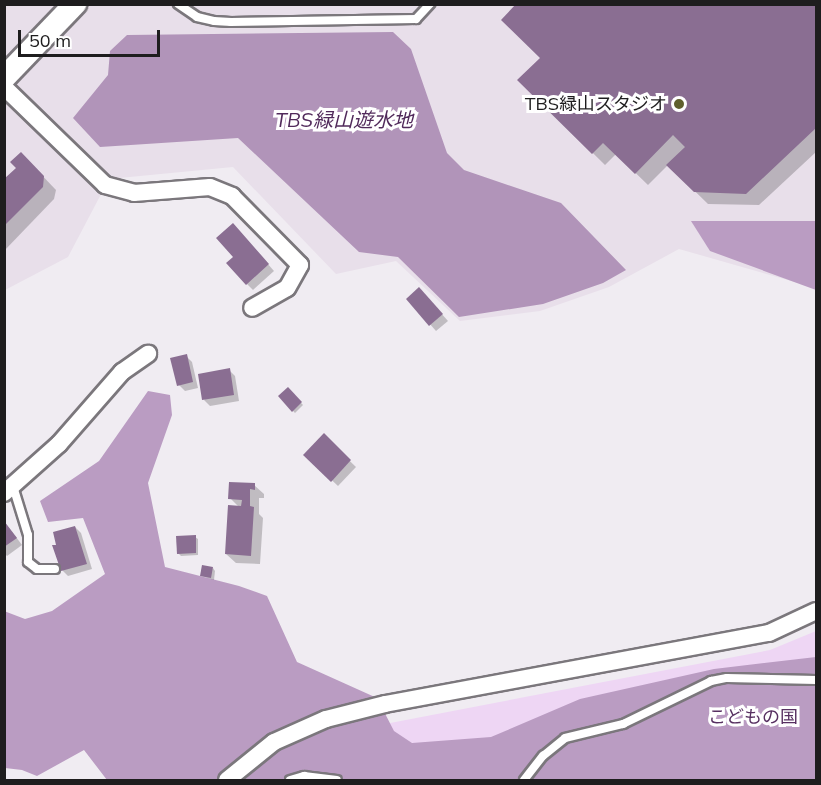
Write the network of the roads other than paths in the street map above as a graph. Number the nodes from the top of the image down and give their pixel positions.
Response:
1 (75, 4) edge
2 (178, 4) edge
3 (430, 4) edge
4 (4, 78) edge
5 (4, 87) edge
6 (252, 308) dead end
7 (148, 354) dead end
8 (8, 488) edge
9 (55, 569) dead end
10 (816, 610) edge
11 (816, 680) edge
12 (227, 780) edge
13 (290, 780) edge
14 (337, 780) edge
15 (524, 780) edge

1 - 4 main road
2 - 3 lane
5 - 6 street
7 - 8 street
8 - 9 lane
10 - 12 street
11 - 15 lane
13 - 14 lane

